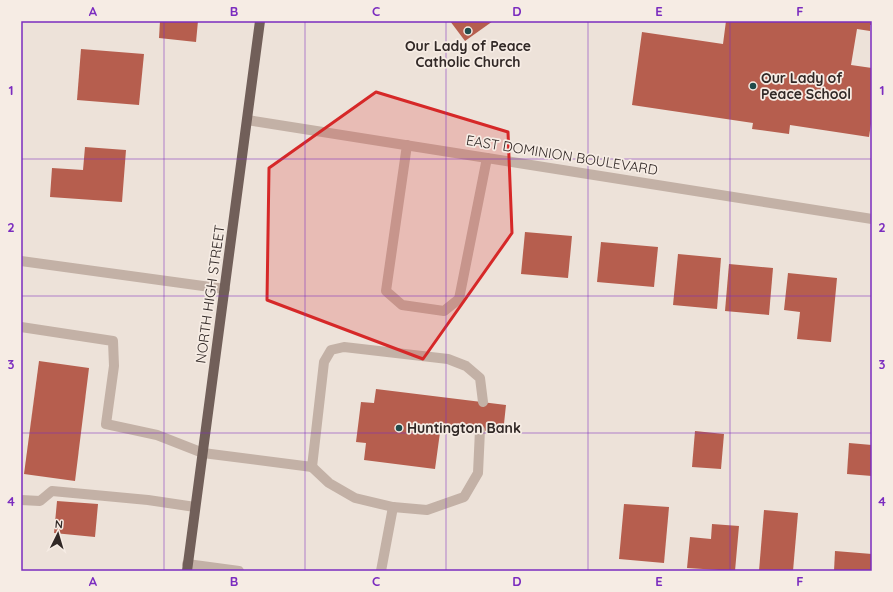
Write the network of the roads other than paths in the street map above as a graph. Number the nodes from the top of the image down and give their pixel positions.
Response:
1 (260, 21) edge
2 (247, 120) junction
3 (407, 145) junction
4 (487, 158) junction
5 (872, 219) edge
6 (21, 261) edge
7 (225, 289) junction
8 (21, 327) edge
9 (483, 402) dead end
10 (480, 430) dead end
11 (203, 453) junction
12 (312, 467) junction
13 (21, 500) edge
14 (195, 507) junction
15 (393, 507) junction
16 (187, 567) edge
17 (239, 571) edge
18 (381, 571) edge

1 - 2 main road, NORTH HIGH STREET
2 - 3 street, EAST DOMINION BOULEVARD
2 - 7 main road, NORTH HIGH STREET
3 - 4 street, EAST DOMINION BOULEVARD
3 - 4 street
4 - 5 street, EAST DOMINION BOULEVARD
6 - 7 street
7 - 11 main road, NORTH HIGH STREET
8 - 11 street
9 - 12 street
10 - 15 street
11 - 12 street
11 - 14 main road, NORTH HIGH STREET
12 - 15 street
13 - 14 street
14 - 16 main road, NORTH HIGH STREET
15 - 18 street
16 - 17 street

